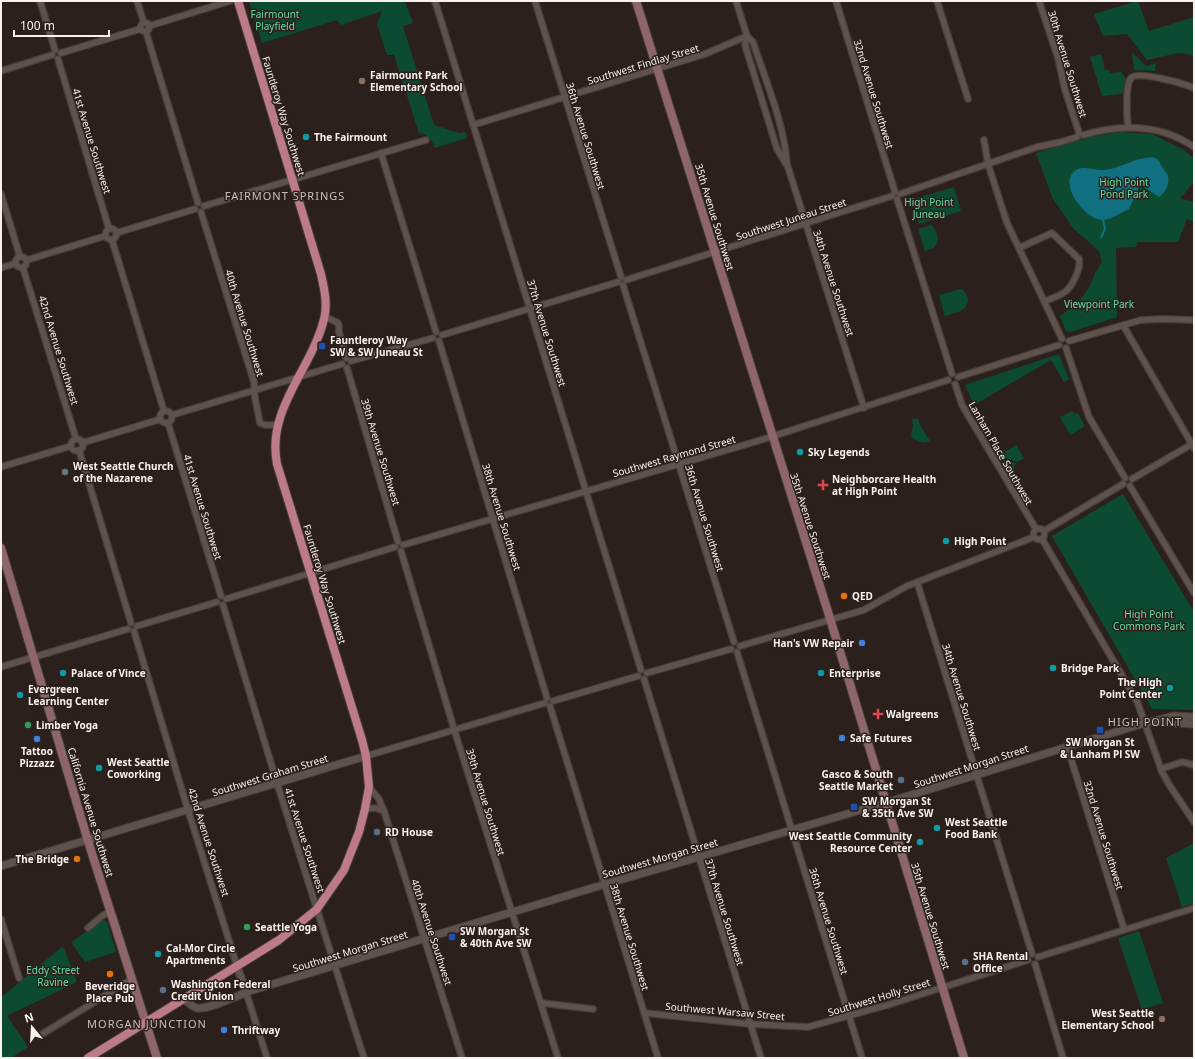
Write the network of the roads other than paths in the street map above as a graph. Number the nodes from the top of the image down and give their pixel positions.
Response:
1 (40, 1) edge
2 (137, 1) edge
3 (230, 1) edge
4 (238, 1) edge
5 (435, 1) edge
6 (535, 1) edge
7 (636, 1) edge
8 (736, 1) edge
9 (836, 1) edge
10 (937, 1) edge
11 (1039, 1) edge
12 (146, 27) junction
13 (747, 36) junction
14 (55, 50) junction
15 (61, 53) junction
16 (52, 55) junction
17 (58, 59) junction
18 (658, 69) junction
19 (1, 71) edge
20 (1194, 88) edge
21 (565, 97) junction
22 (968, 99) dead end
23 (473, 125) junction
24 (1128, 127) junction
25 (1080, 135) junction
26 (426, 140) dead end
27 (984, 140) dead end
28 (1194, 147) edge
29 (381, 152) junction
30 (787, 164) junction
31 (988, 164) junction
32 (292, 180) junction
33 (1, 194) edge
34 (896, 195) junction
35 (198, 203) junction
36 (204, 206) junction
37 (195, 209) junction
38 (201, 212) junction
39 (805, 223) junction
40 (109, 229) junction
41 (116, 233) junction
42 (105, 236) junction
43 (112, 240) junction
44 (1019, 248) junction
45 (715, 252) junction
46 (20, 257) junction
47 (27, 260) junction
48 (16, 263) junction
49 (1, 268) edge
50 (23, 268) junction
51 (622, 281) junction
52 (1045, 301) junction
53 (530, 308) junction
54 (324, 316) junction
55 (1194, 320) edge
56 (1122, 325) junction
57 (436, 332) junction
58 (442, 335) junction
59 (433, 338) junction
60 (1062, 339) junction
61 (439, 341) junction
62 (1069, 341) junction
63 (1059, 345) junction
64 (1066, 348) junction
65 (348, 360) junction
66 (344, 366) junction
67 (952, 374) junction
68 (298, 377) junction
69 (958, 377) junction
70 (948, 380) junction
71 (955, 384) junction
72 (254, 391) junction
73 (864, 408) junction
74 (164, 411) junction
75 (172, 415) junction
76 (161, 419) junction
77 (168, 423) junction
78 (277, 425) junction
79 (772, 437) junction
80 (76, 439) junction
81 (82, 443) junction
82 (1193, 445) edge
83 (71, 446) junction
84 (78, 450) junction
85 (679, 464) junction
86 (1, 467) edge
87 (1125, 478) junction
88 (1132, 479) junction
89 (1123, 484) junction
90 (1130, 486) junction
91 (586, 492) junction
92 (493, 518) junction
93 (1036, 530) junction
94 (1044, 531) junction
95 (1034, 537) junction
96 (1042, 539) junction
97 (399, 545) junction
98 (1, 548) edge
99 (311, 573) junction
100 (917, 582) junction
101 (1194, 593) edge
102 (222, 600) junction
103 (830, 620) junction
104 (133, 627) junction
105 (734, 642) junction
106 (740, 646) junction
107 (731, 649) junction
108 (737, 652) junction
109 (34, 657) junction
110 (1, 667) edge
111 (643, 674) junction
112 (549, 702) junction
113 (1194, 717) edge
114 (1145, 723) junction
115 (1194, 724) edge
116 (454, 729) junction
117 (1067, 746) junction
118 (366, 756) junction
119 (1194, 765) edge
120 (1161, 769) junction
121 (977, 775) junction
122 (277, 783) junction
123 (369, 787) junction
124 (885, 803) junction
125 (365, 809) junction
126 (188, 810) junction
127 (384, 811) junction
128 (1194, 822) edge
129 (792, 830) junction
130 (88, 841) junction
131 (699, 858) junction
132 (1, 866) edge
133 (605, 884) junction
134 (1194, 908) edge
135 (317, 909) junction
136 (111, 911) junction
137 (511, 912) junction
138 (1, 919) edge
139 (88, 928) dead end
140 (1124, 929) junction
141 (425, 938) junction
142 (1032, 954) junction
143 (1038, 957) junction
144 (1028, 960) junction
145 (1035, 964) junction
146 (237, 966) junction
147 (334, 966) junction
148 (19, 978) dead end
149 (132, 979) junction
150 (942, 988) junction
151 (246, 992) junction
152 (184, 999) junction
153 (541, 1003) junction
154 (593, 1008) dead end
155 (644, 1013) junction
156 (849, 1016) junction
157 (146, 1023) junction
158 (750, 1024) junction
159 (804, 1027) joint
160 (39, 1036) dead end
161 (88, 1058) edge
162 (157, 1058) edge
163 (267, 1058) edge
164 (364, 1058) edge
165 (462, 1058) edge
166 (558, 1058) edge
167 (658, 1058) edge
168 (761, 1058) edge
169 (862, 1058) edge
170 (964, 1058) edge
171 (1063, 1058) edge

1 - 14 street
2 - 12 street
3 - 12 street
4 - 32 main road, Fauntleroy Way Southwest
5 - 23 street, 37th Avenue Southwest
6 - 21 street, 36th Avenue Southwest
7 - 18 main road, 35th Avenue Southwest
8 - 13 street, 34th Avenue Southwest
9 - 34 street, 32nd Avenue Southwest
10 - 22 street
11 - 25 street, 30th Avenue Southwest
12 - 15 street
12 - 35 street
13 - 18 street, Southwest Findlay Street
13 - 30 street, 34th Avenue Southwest
13 - 30 street, 34th Avenue Southwest
14 - 15 street
14 - 16 street
15 - 17 street
16 - 17 street
16 - 19 street
17 - 40 street, 41st Avenue Southwest
18 - 21 street, Southwest Findlay Street
18 - 45 main road, 35th Avenue Southwest
20 - 24 street
21 - 23 street, Southwest Findlay Street
21 - 51 street, 36th Avenue Southwest
23 - 53 street, 37th Avenue Southwest
24 - 25 street, Southwest Juneau Street
24 - 28 street, Southwest Juneau Street
25 - 31 street, Southwest Juneau Street
26 - 29 street
27 - 31 street
29 - 32 street
29 - 57 street
30 - 39 street, 34th Avenue Southwest
31 - 34 street, Southwest Juneau Street
31 - 44 street
32 - 36 street
32 - 54 main road, Fauntleroy Way Southwest
33 - 46 street
34 - 39 street, Southwest Juneau Street
34 - 67 street, 32nd Avenue Southwest
35 - 36 street
35 - 37 street
36 - 38 street
37 - 38 street
37 - 41 street
38 - 72 street, 40th Avenue Southwest
39 - 45 street, Southwest Juneau Street
39 - 73 street, 34th Avenue Southwest
40 - 41 street
40 - 42 street
41 - 43 street
42 - 43 street
42 - 47 street
43 - 74 street
44 - 52 street
44 - 52 street
45 - 51 street, Southwest Juneau Street
45 - 79 main road, 35th Avenue Southwest
46 - 47 street
46 - 48 street
47 - 50 street
48 - 49 street
48 - 50 street
50 - 80 street, 42nd Avenue Southwest
51 - 53 street, Southwest Juneau Street
51 - 85 street, 36th Avenue Southwest
52 - 60 street
53 - 58 street, Southwest Juneau Street
53 - 91 street, 37th Avenue Southwest
54 - 65 street
54 - 68 main road, Fauntleroy Way Southwest
55 - 56 street
56 - 62 street
56 - 82 street
57 - 58 street
57 - 59 street
58 - 61 street
59 - 61 street
59 - 65 street
60 - 62 street
60 - 63 street
61 - 92 street, 38th Avenue Southwest
62 - 64 street
63 - 64 street
63 - 69 street
64 - 87 street
65 - 66 street
65 - 66 street
66 - 68 street
66 - 97 street, 39th Avenue Southwest
67 - 69 street
67 - 70 street
68 - 72 street
68 - 78 main road, Fauntleroy Way Southwest
69 - 71 street
70 - 71 street
70 - 73 street, Southwest Raymond Street
71 - 93 street, Lanham Place Southwest
72 - 75 street
72 - 78 street, 40th Avenue Southwest
73 - 79 street, Southwest Raymond Street
74 - 75 street
74 - 76 street
75 - 77 street
76 - 77 street
76 - 81 street
77 - 102 street, 41st Avenue Southwest
78 - 99 main road, Fauntleroy Way Southwest
79 - 85 street, Southwest Raymond Street
79 - 103 main road, 35th Avenue Southwest
80 - 81 street
80 - 83 street
81 - 84 street
82 - 88 street
83 - 84 street
83 - 86 street
84 - 104 street, 42nd Avenue Southwest
85 - 91 street, Southwest Raymond Street
85 - 105 street, 36th Avenue Southwest
87 - 88 street
87 - 89 street
88 - 90 street
89 - 90 street
89 - 94 street
90 - 101 street
91 - 92 street, Southwest Raymond Street
91 - 111 street, 37th Avenue Southwest
92 - 97 street, Southwest Raymond Street
92 - 112 street, 38th Avenue Southwest
93 - 94 street
93 - 95 street
94 - 96 street
95 - 96 street
95 - 100 street
96 - 114 street
97 - 99 street, Southwest Raymond Street
97 - 116 street, 39th Avenue Southwest
98 - 109 main road, California Avenue Southwest
99 - 102 street, Southwest Raymond Street
99 - 118 main road, Fauntleroy Way Southwest
100 - 103 street
100 - 121 street, 34th Avenue Southwest
102 - 104 street, Southwest Raymond Street
102 - 122 street, 41st Avenue Southwest
103 - 106 street
103 - 124 main road, 35th Avenue Southwest
104 - 109 street, Southwest Raymond Street
104 - 126 street, 42nd Avenue Southwest
105 - 106 street
105 - 107 street
106 - 108 street
107 - 108 street
107 - 111 street, Southwest Graham Street
108 - 129 street, 36th Avenue Southwest
109 - 110 street, Southwest Raymond Street
109 - 130 main road, California Avenue Southwest
111 - 112 street, Southwest Graham Street
111 - 131 street, 37th Avenue Southwest
112 - 116 street, Southwest Graham Street
112 - 133 street, 38th Avenue Southwest
113 - 114 street
114 - 115 street
114 - 117 street, Southwest Morgan Street
114 - 120 street
116 - 118 street, Southwest Graham Street
116 - 137 street, 39th Avenue Southwest
117 - 121 street, Southwest Morgan Street
117 - 140 street, 32nd Avenue Southwest
118 - 122 street, Southwest Graham Street
118 - 123 main road, Fauntleroy Way Southwest
119 - 120 street
120 - 128 street
121 - 124 street, Southwest Morgan Street
121 - 142 street, 34th Avenue Southwest
122 - 126 street, Southwest Graham Street
122 - 135 street, 41st Avenue Southwest
123 - 125 main road, Fauntleroy Way Southwest
123 - 127 street, 40th Avenue Southwest
124 - 129 street, Southwest Morgan Street
124 - 150 main road, 35th Avenue Southwest
125 - 127 street
125 - 135 main road, Fauntleroy Way Southwest
126 - 130 street, Southwest Graham Street
126 - 146 street, 42nd Avenue Southwest
127 - 141 street, 40th Avenue Southwest
129 - 131 street, Southwest Morgan Street
129 - 156 street, 36th Avenue Southwest
130 - 132 street, Southwest Graham Street
130 - 136 main road, California Avenue Southwest
131 - 133 street, Southwest Morgan Street
131 - 158 street, 37th Avenue Southwest
133 - 137 street, Southwest Morgan Street
133 - 155 street, 38th Avenue Southwest
134 - 140 street
135 - 146 main road, Fauntleroy Way Southwest
135 - 147 street, 41st Avenue Southwest
136 - 139 street
136 - 149 main road, California Avenue Southwest
137 - 141 street, Southwest Morgan Street
137 - 153 street, 39th Avenue Southwest
138 - 148 street
140 - 143 street
141 - 147 street, Southwest Morgan Street
141 - 165 street, 40th Avenue Southwest
142 - 143 street
142 - 144 street
143 - 145 street
144 - 145 street
144 - 150 street, Southwest Holly Street
145 - 171 street
146 - 151 street, 42nd Avenue Southwest
146 - 152 main road, Fauntleroy Way Southwest
147 - 151 street, Southwest Morgan Street
147 - 164 street, 41st Avenue Southwest
149 - 157 main road, California Avenue Southwest
149 - 160 street
150 - 156 street, Southwest Holly Street
150 - 170 main road, 35th Avenue Southwest
151 - 152 street, Southwest Morgan Street
151 - 163 street, 42nd Avenue Southwest
152 - 157 main road, Fauntleroy Way Southwest
153 - 154 street
153 - 166 street, 39th Avenue Southwest
155 - 158 street, Southwest Warsaw Street
155 - 167 street, 38th Avenue Southwest
156 - 159 street, Southwest Holly Street
156 - 169 street, 36th Avenue Southwest
157 - 161 main road, Fauntleroy Way Southwest
157 - 162 main road, California Avenue Southwest
158 - 159 street, Southwest Warsaw Street
158 - 168 street, 37th Avenue Southwest

